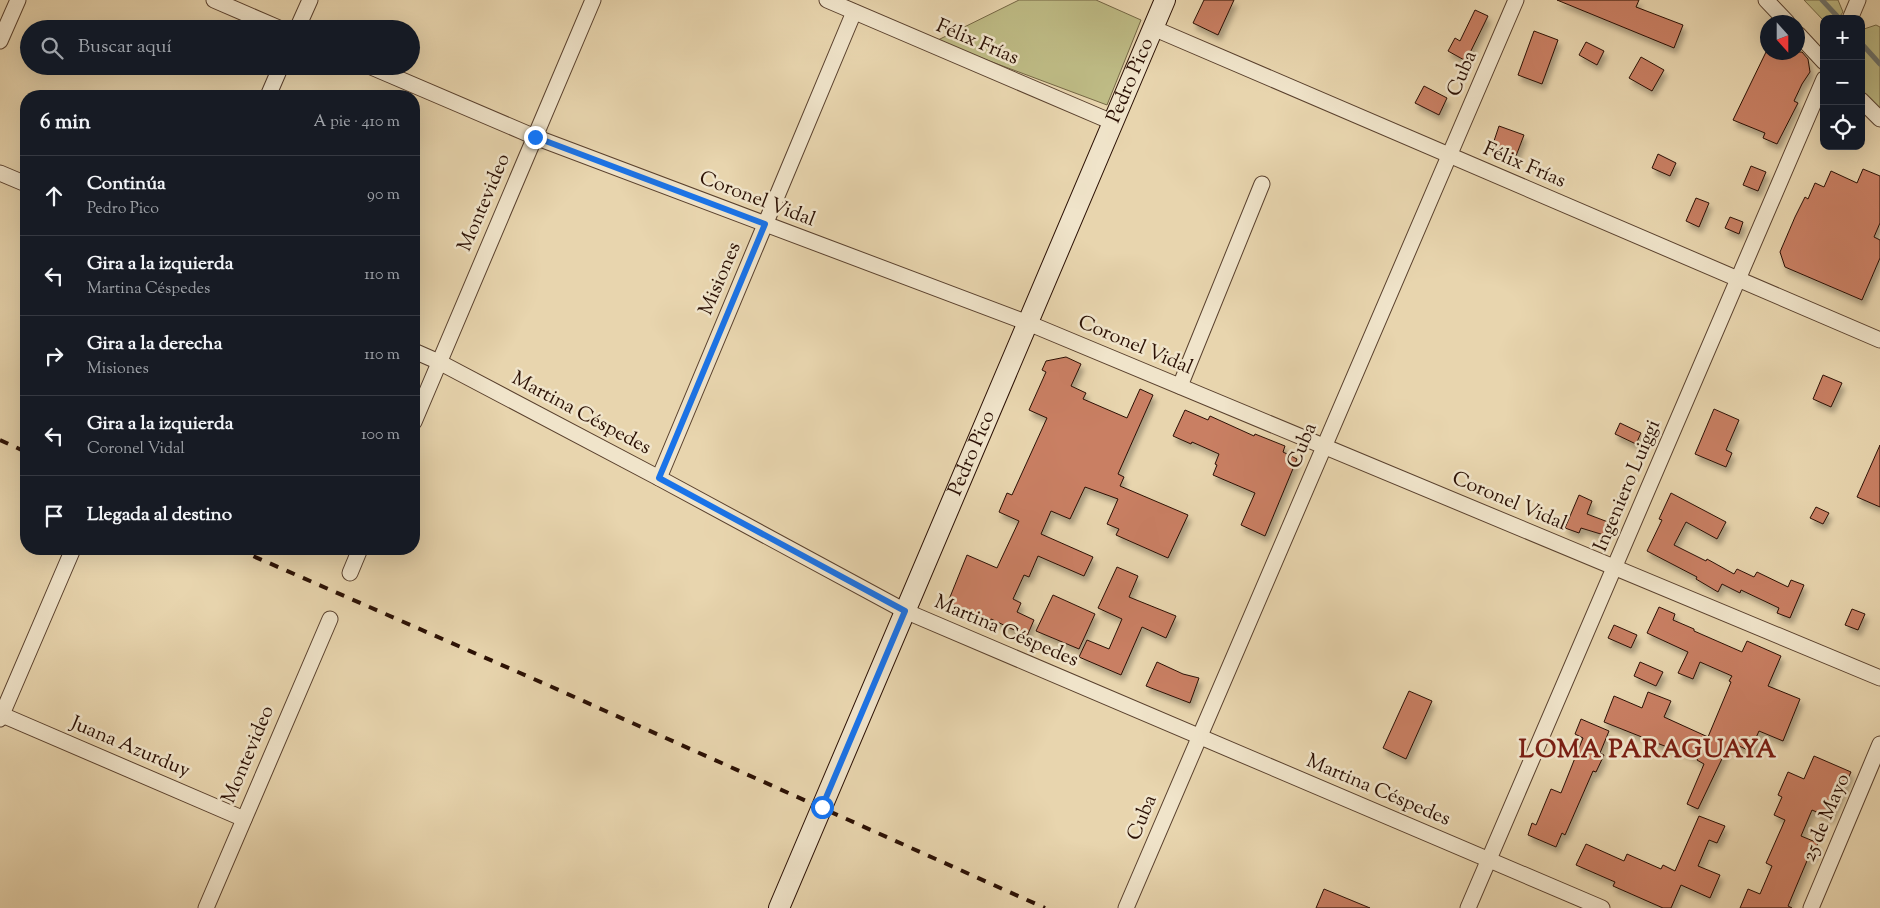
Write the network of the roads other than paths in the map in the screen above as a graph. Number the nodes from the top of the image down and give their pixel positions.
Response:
1 (18, 0) edge
2 (214, 0) edge
3 (310, 0) edge
4 (593, 0) edge
5 (827, 0) edge
6 (1165, 0) edge
7 (1516, 0) edge
8 (1766, 0) edge
9 (1858, 0) edge
10 (854, 12) junction
11 (1780, 15) edge
12 (1852, 15) edge
13 (260, 20) edge
14 (301, 20) edge
15 (1153, 28) junction
16 (0, 41) edge
17 (1805, 42) edge
18 (1822, 60) edge
19 (277, 75) edge
20 (390, 75) edge
21 (1820, 88) edge
22 (271, 90) edge
23 (1865, 104) edge
24 (1880, 119) edge
25 (1112, 122) junction
26 (535, 137) junction
27 (1450, 155) junction
28 (0, 173) edge
29 (20, 181) edge
30 (1262, 184) dead end
31 (765, 224) junction
32 (1739, 279) junction
33 (1028, 323) junction
34 (1880, 340) edge
35 (420, 354) edge
36 (439, 362) junction
37 (1180, 386) junction
38 (420, 408) edge
39 (1324, 446) junction
40 (659, 478) junction
41 (70, 555) edge
42 (358, 555) edge
43 (1615, 568) junction
44 (350, 573) dead end
45 (905, 611) junction
46 (330, 619) dead end
47 (1880, 678) edge
48 (1, 716) edge
49 (1200, 736) junction
50 (1880, 744) edge
51 (244, 819) junction
52 (1489, 860) junction
53 (785, 906) edge
54 (206, 908) edge
55 (1126, 908) edge
56 (1468, 908) edge
57 (1602, 908) edge
58 (1810, 908) edge

1 - 16 street
2 - 13 street
3 - 14 street
4 - 26 street, Montevideo
5 - 10 street, Félix Frías
6 - 15 street, Pedro Pico
7 - 27 street, Cuba
8 - 11 street
9 - 12 street
10 - 25 street, Félix Frías
10 - 31 street, Misiones
15 - 25 street, Pedro Pico
15 - 27 street, Félix Frías
17 - 18 street
19 - 22 street
20 - 26 street, Coronel Vidal
21 - 32 street, Ingeniero Luiggi
23 - 24 street
25 - 33 street, Pedro Pico
26 - 31 street, Coronel Vidal
26 - 36 street, Montevideo
27 - 32 street, Félix Frías
27 - 39 street, Cuba
28 - 29 street
30 - 37 street
31 - 33 street, Coronel Vidal
31 - 40 street, Misiones
32 - 34 street, Félix Frías
32 - 43 street, Ingeniero Luiggi
33 - 37 street, Coronel Vidal
33 - 45 street, Pedro Pico
35 - 36 street, Martina Céspedes
36 - 38 street, Montevideo
36 - 40 street, Martina Céspedes
37 - 39 street, Coronel Vidal
39 - 43 street, Coronel Vidal
39 - 49 street, Cuba
40 - 45 street, Martina Céspedes
41 - 48 street
42 - 44 street
43 - 47 street, Coronel Vidal
43 - 52 street, Ingeniero Luiggi
45 - 49 street, Martina Céspedes
45 - 53 street, Pedro Pico
46 - 51 street, Montevideo
48 - 51 street, Juana Azurduy
49 - 52 street, Martina Céspedes
49 - 55 street, Cuba
50 - 58 street, 25 de Mayo
51 - 54 street, Montevideo
52 - 56 street, Ingeniero Luiggi
52 - 57 street, Martina Céspedes

